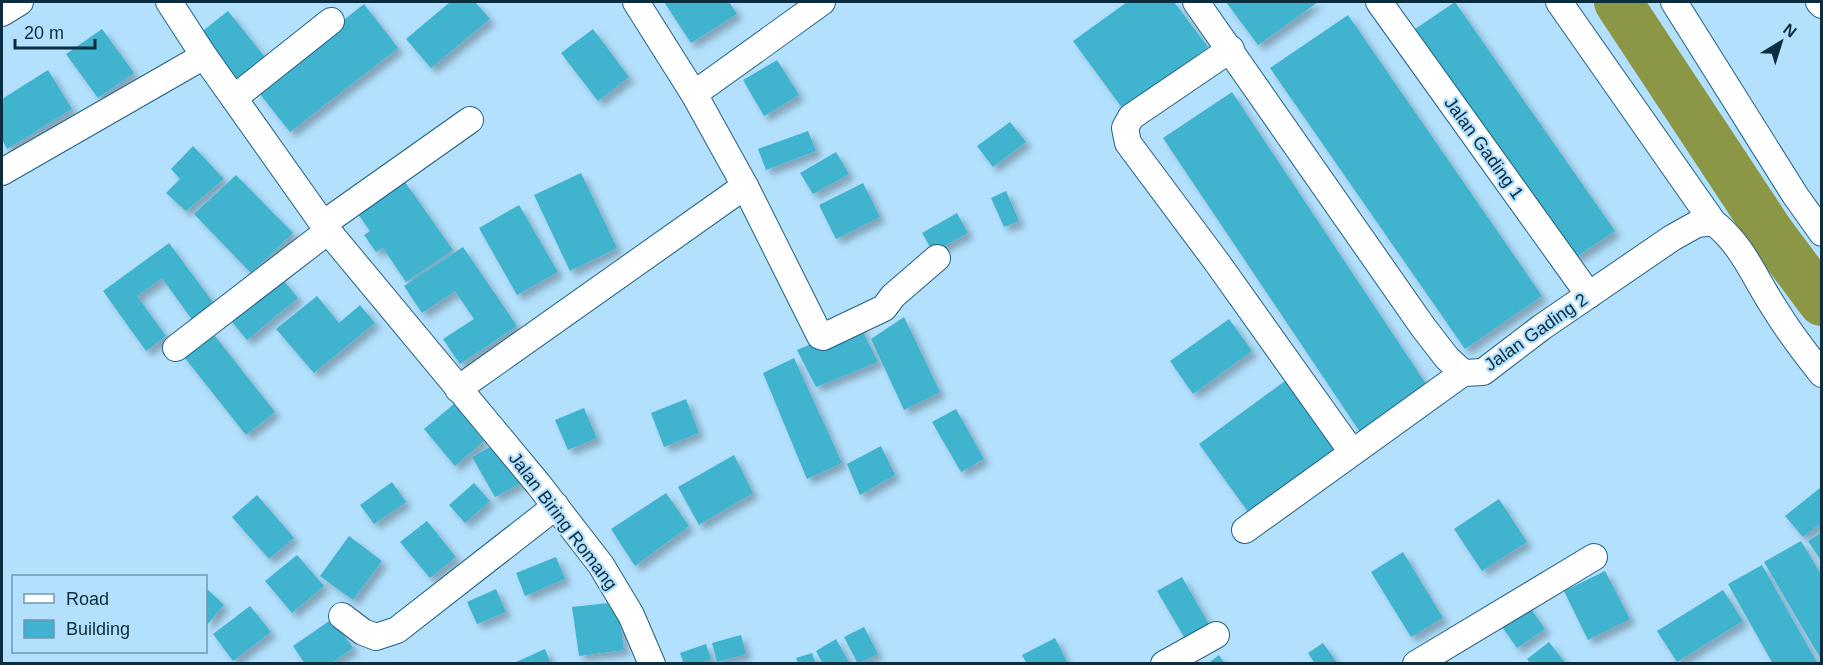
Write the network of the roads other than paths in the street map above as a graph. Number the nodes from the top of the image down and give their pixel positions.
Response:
1 (20, 2) edge
2 (170, 2) edge
3 (636, 2) edge
4 (822, 2) edge
5 (1196, 2) edge
6 (1379, 2) edge
7 (1559, 2) edge
8 (1674, 2) edge
9 (2, 13) edge
10 (331, 21) dead end
11 (1231, 49) junction
12 (204, 56) junction
13 (694, 94) junction
14 (234, 98) junction
15 (470, 120) dead end
16 (2, 172) edge
17 (745, 186) junction
18 (1713, 222) junction
19 (325, 227) junction
20 (1820, 232) edge
21 (937, 258) dead end
22 (1589, 295) junction
23 (176, 348) dead end
24 (1464, 373) junction
25 (1821, 374) edge
26 (458, 389) junction
27 (1352, 452) junction
28 (556, 506) junction
29 (1245, 530) dead end
30 (1594, 557) dead end
31 (342, 616) dead end
32 (1216, 635) dead end
33 (652, 663) edge
34 (1164, 663) edge
35 (1416, 663) edge

1 - 9 street
2 - 12 street, Jalan Biring Romang
3 - 13 street
4 - 13 street
5 - 11 street
6 - 22 street, Jalan Gading 1
7 - 18 street
8 - 20 street
10 - 14 street
11 - 24 street
11 - 27 street
12 - 14 street, Jalan Biring Romang
12 - 16 street
13 - 17 street
14 - 19 street, Jalan Biring Romang
15 - 19 street
17 - 21 street
17 - 26 street
18 - 22 street, Jalan Gading 2
18 - 25 street
19 - 23 street
19 - 26 street, Jalan Biring Romang
22 - 24 street, Jalan Gading 2
24 - 27 street, Jalan Gading 2
26 - 28 street, Jalan Biring Romang
27 - 29 street, Jalan Gading 2
28 - 31 street
28 - 33 street, Jalan Biring Romang
30 - 35 street
32 - 34 street

